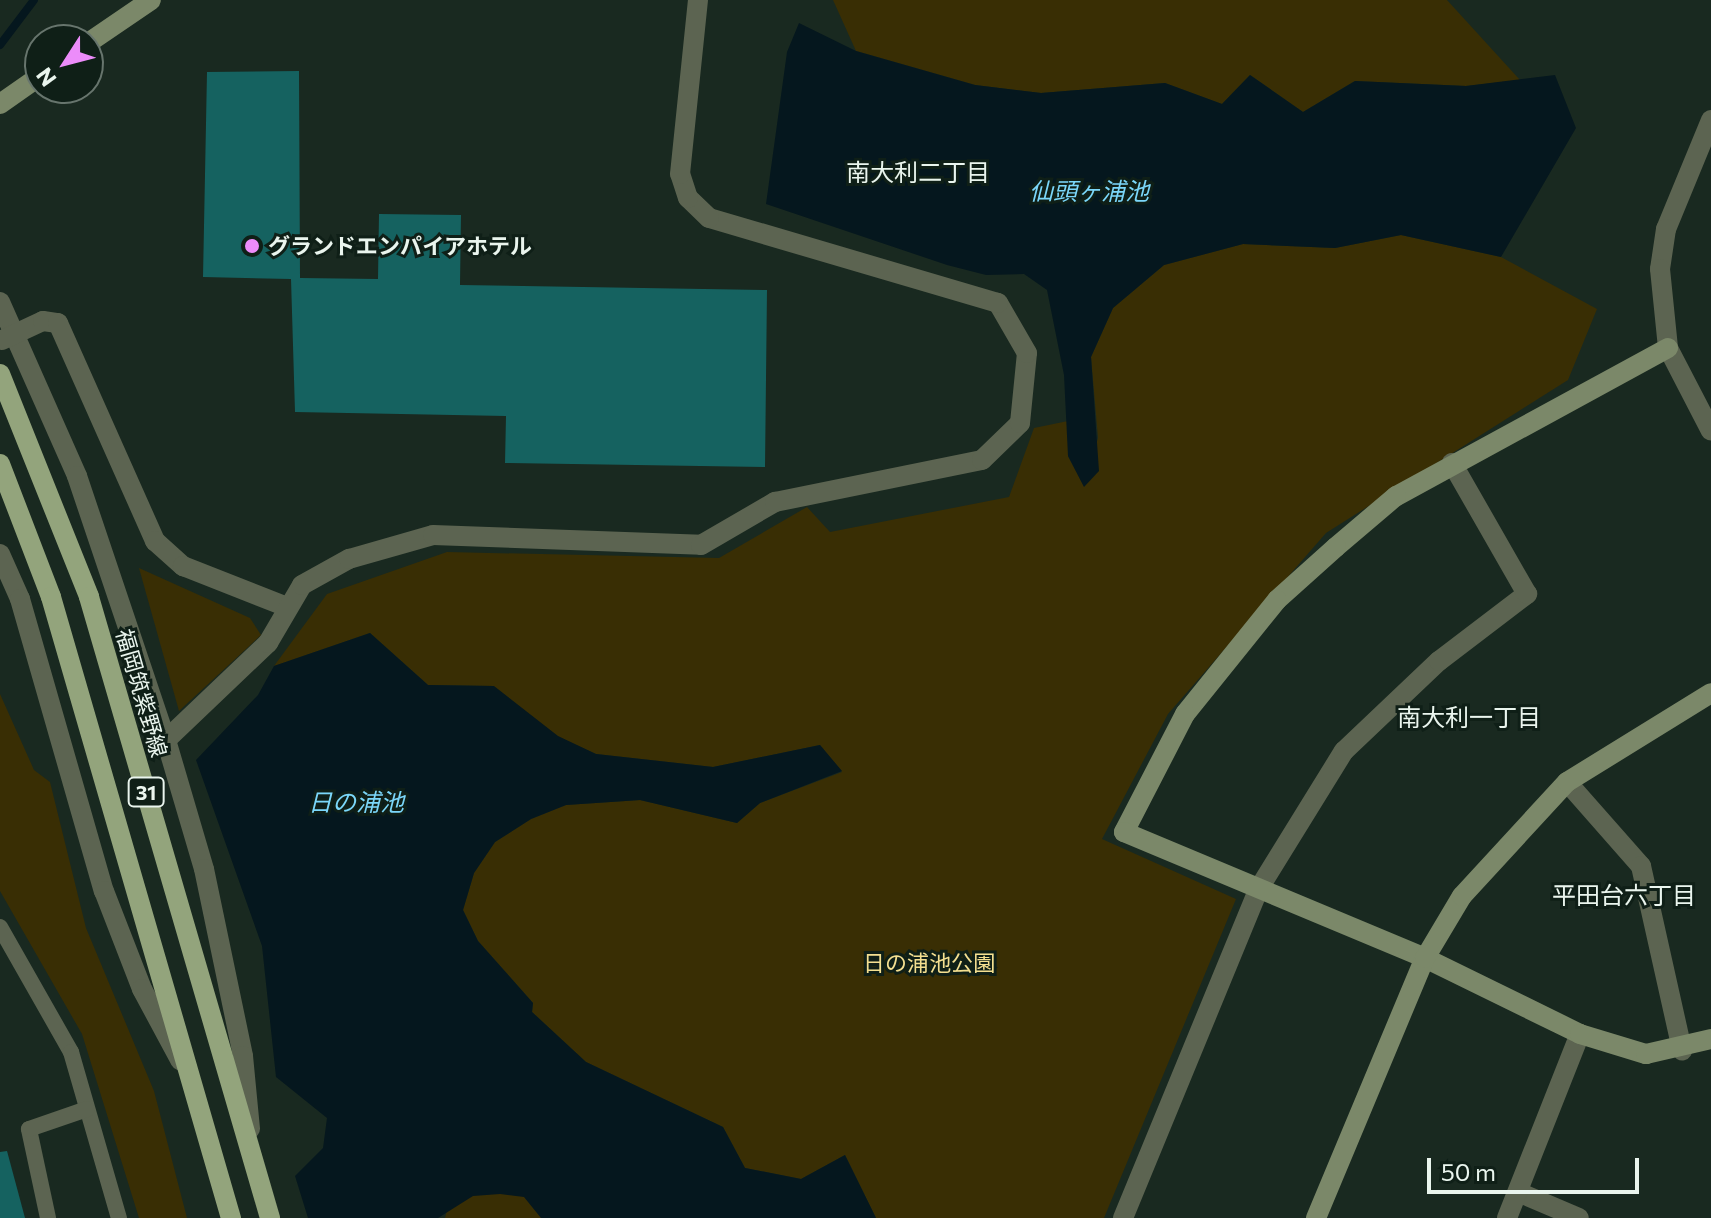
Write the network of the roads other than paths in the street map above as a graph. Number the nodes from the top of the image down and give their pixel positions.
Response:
1 (151, 0) edge
2 (698, 0) edge
3 (104, 32) edge
4 (24, 87) edge
5 (0, 104) edge
6 (1711, 120) edge
7 (0, 302) edge
8 (9, 336) junction
9 (1668, 348) junction
10 (0, 374) edge
11 (1711, 431) edge
12 (1452, 463) junction
13 (0, 464) edge
14 (0, 554) edge
15 (287, 607) junction
16 (1711, 693) edge
17 (166, 740) junction
18 (1567, 782) junction
19 (1258, 890) junction
20 (0, 927) edge
21 (1425, 958) junction
22 (1580, 1034) junction
23 (1711, 1039) edge
24 (1682, 1050) junction
25 (188, 1074) junction
26 (87, 1109) junction
27 (252, 1158) junction
28 (1518, 1192) junction
29 (48, 1218) edge
30 (119, 1218) edge
31 (231, 1218) edge
32 (270, 1218) edge
33 (1123, 1218) edge
34 (1316, 1218) edge
35 (1507, 1218) edge
36 (1579, 1218) edge

1 - 3 street
2 - 15 street
4 - 5 street
6 - 9 street
7 - 8 street
8 - 15 street
8 - 17 street
9 - 11 street
9 - 12 street
10 - 27 main road, 福岡筑紫野線 / 31
12 - 19 street
12 - 19 street
13 - 25 main road, 31
14 - 25 street
15 - 17 street
16 - 18 street
17 - 27 street
18 - 21 street
18 - 24 street
19 - 21 street
19 - 33 street
20 - 26 lane
21 - 22 street
21 - 34 street
22 - 24 street
22 - 28 street
23 - 24 street
25 - 31 main road, 31
26 - 29 lane
26 - 30 lane
27 - 32 main road, 福岡筑紫野線 / 31
28 - 35 street
28 - 36 street

